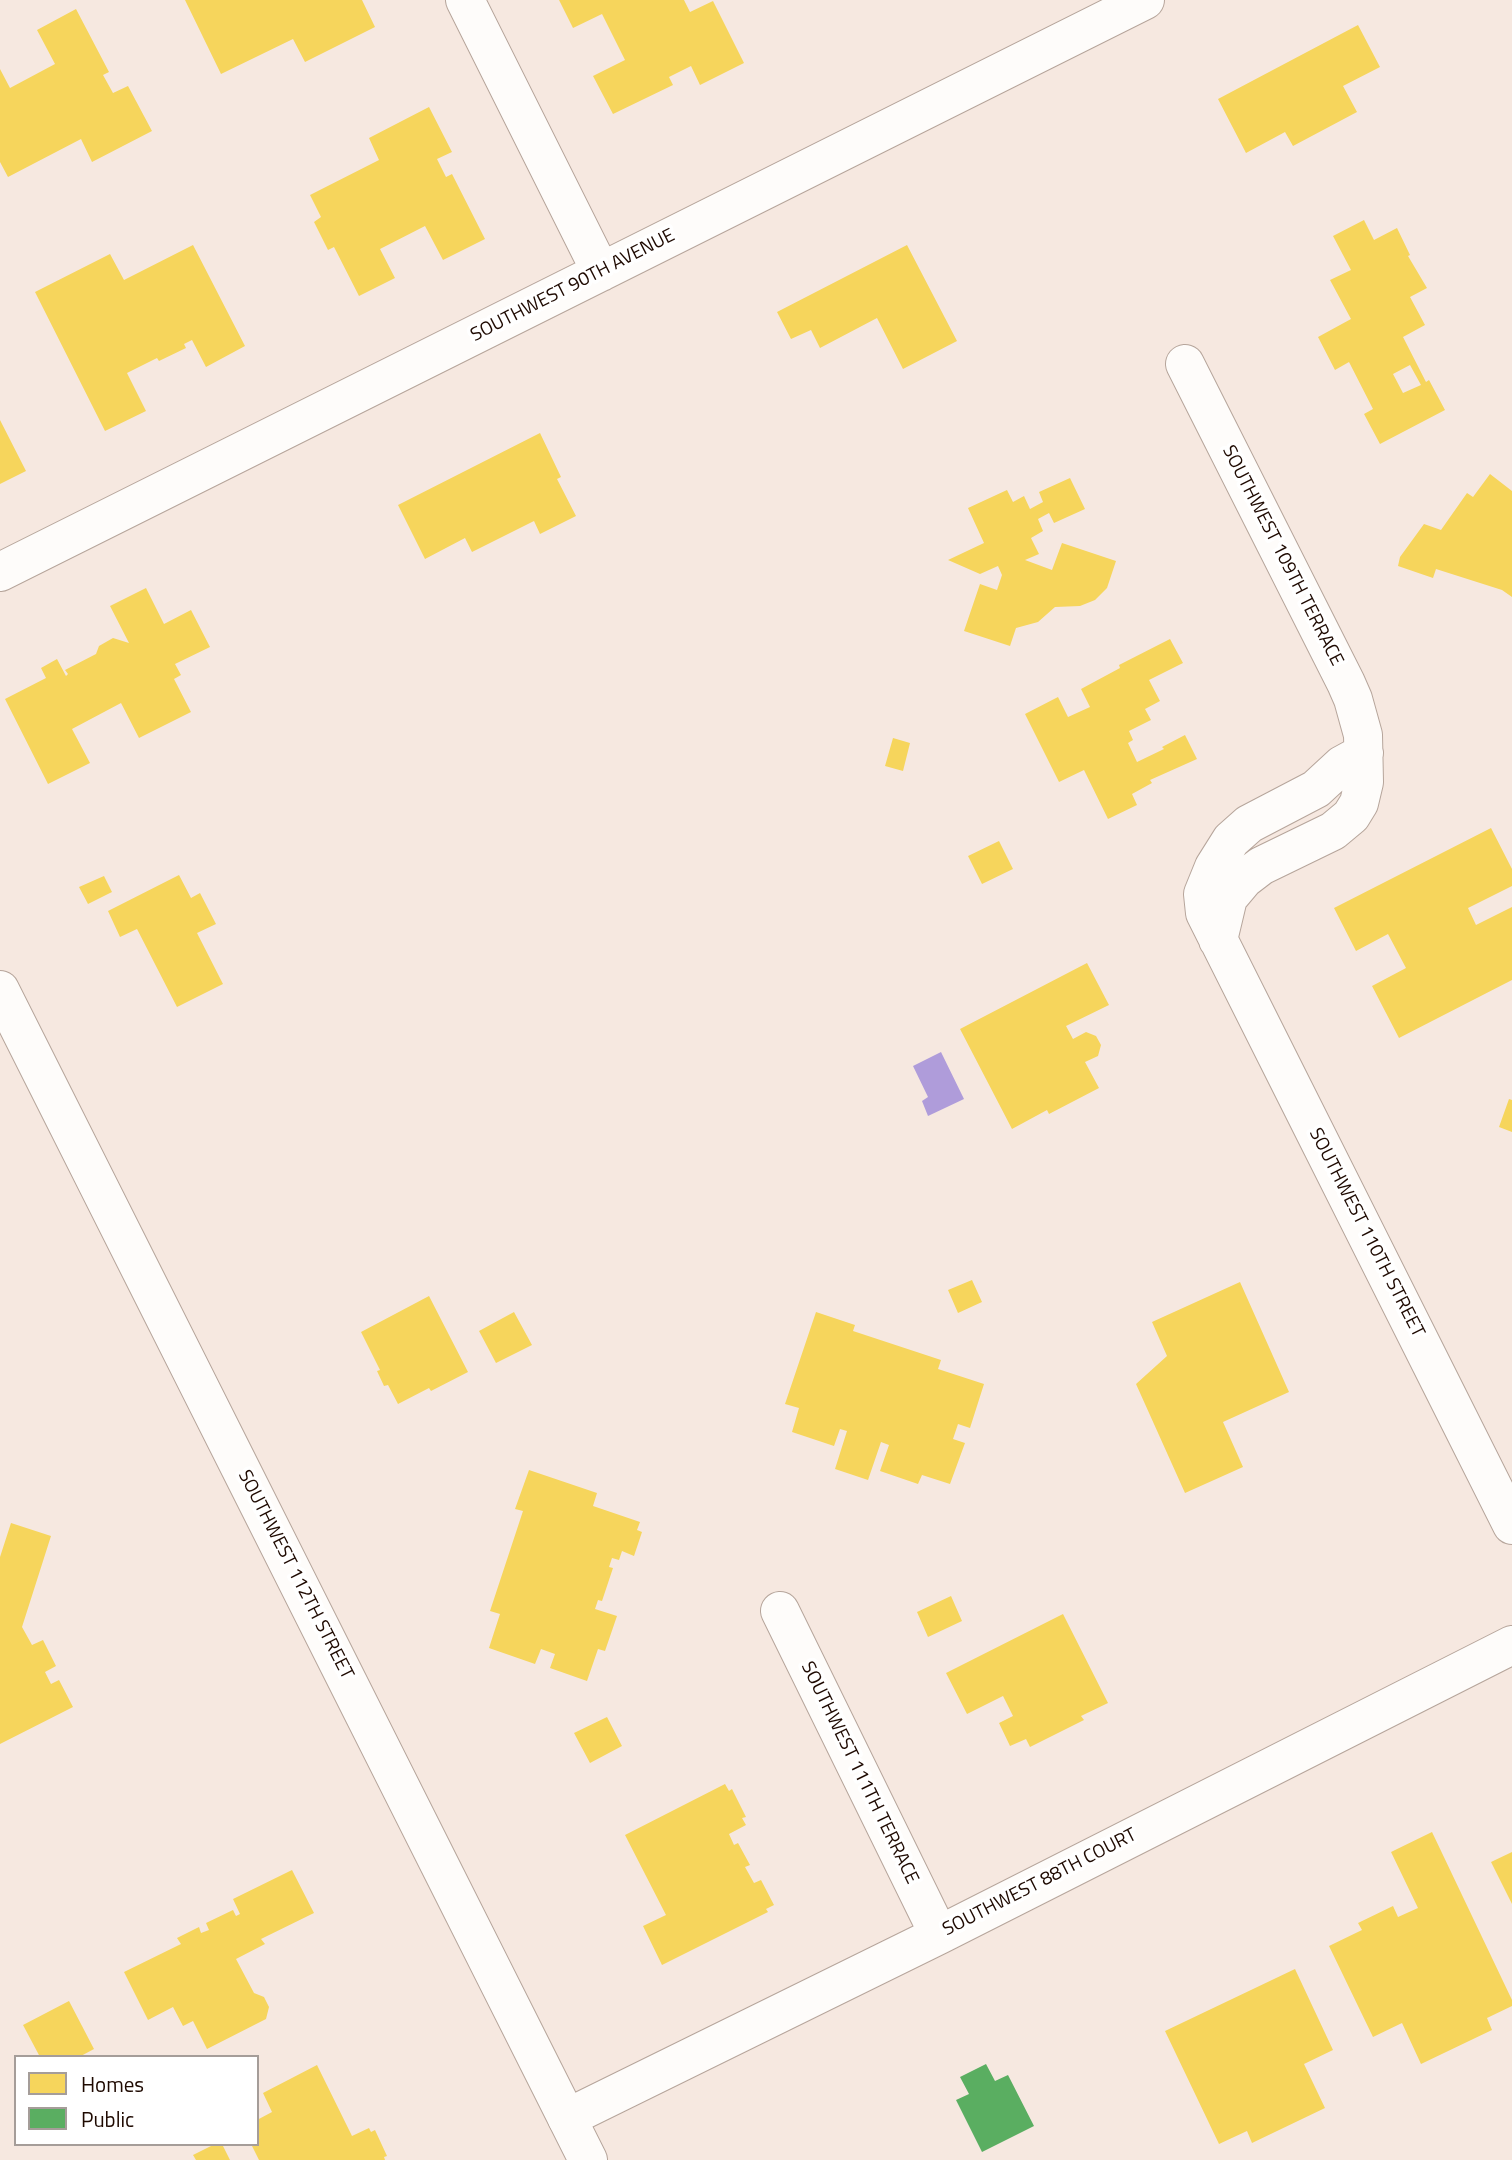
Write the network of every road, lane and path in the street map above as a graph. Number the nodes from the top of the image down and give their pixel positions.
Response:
1 (465, 0) edge
2 (1145, 0) edge
3 (601, 272) junction
4 (1185, 364) dead end
5 (0, 572) edge
6 (1364, 753) joint
7 (0, 990) edge
8 (1512, 1525) edge
9 (780, 1611) dead end
10 (1512, 1644) edge
11 (939, 1935) junction
12 (567, 2118) junction
13 (588, 2160) edge

1 - 3 street
2 - 3 street, SOUTHWEST 90TH AVENUE
3 - 5 street, SOUTHWEST 90TH AVENUE
4 - 6 street, SOUTHWEST 109TH TERRACE
6 - 8 street, SOUTHWEST 110TH STREET
7 - 12 street, SOUTHWEST 112TH STREET
9 - 11 street, SOUTHWEST 111TH TERRACE
10 - 11 street, SOUTHWEST 88TH COURT
11 - 12 street, SOUTHWEST 88TH COURT
12 - 13 street, SOUTHWEST 112TH STREET

